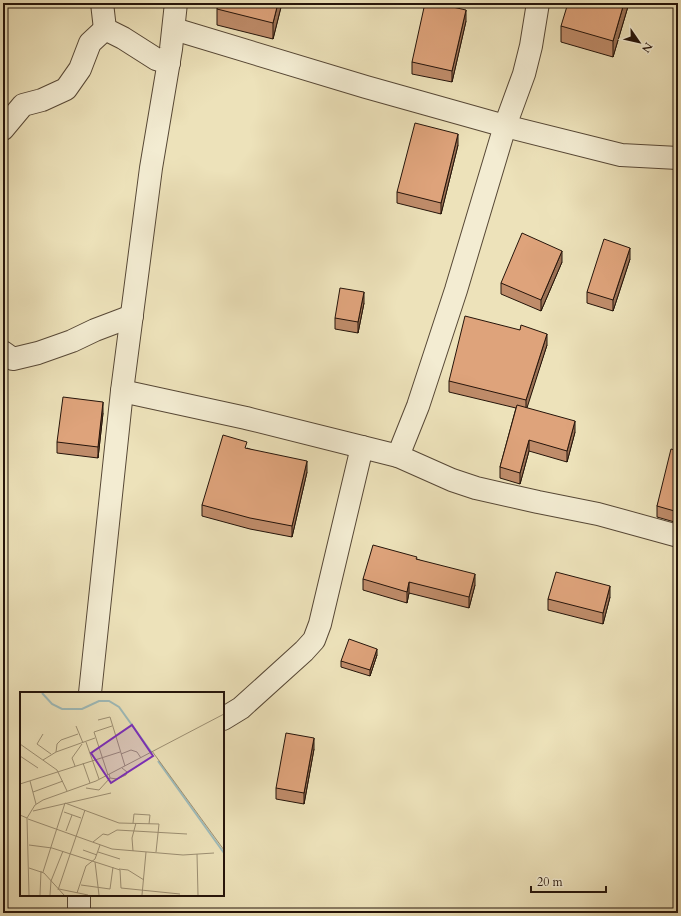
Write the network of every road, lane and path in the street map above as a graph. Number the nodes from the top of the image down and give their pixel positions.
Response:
1 (102, 3) edge
2 (176, 3) edge
3 (538, 3) edge
4 (105, 29) junction
5 (174, 29) junction
6 (169, 63) junction
7 (505, 126) junction
8 (3, 129) edge
9 (678, 158) edge
10 (132, 316) junction
11 (3, 352) edge
12 (122, 391) junction
13 (362, 447) junction
14 (398, 456) junction
15 (678, 536) edge
16 (90, 692) edge
17 (224, 718) edge
18 (79, 896) edge
19 (79, 913) edge

1 - 4 street
2 - 5 street
3 - 7 street
4 - 6 street
4 - 8 street
5 - 6 street
5 - 7 street
6 - 10 street
7 - 9 street
7 - 14 street
10 - 11 street
10 - 12 street
12 - 13 street
12 - 16 street
13 - 14 street
13 - 17 street
14 - 15 street
18 - 19 street

